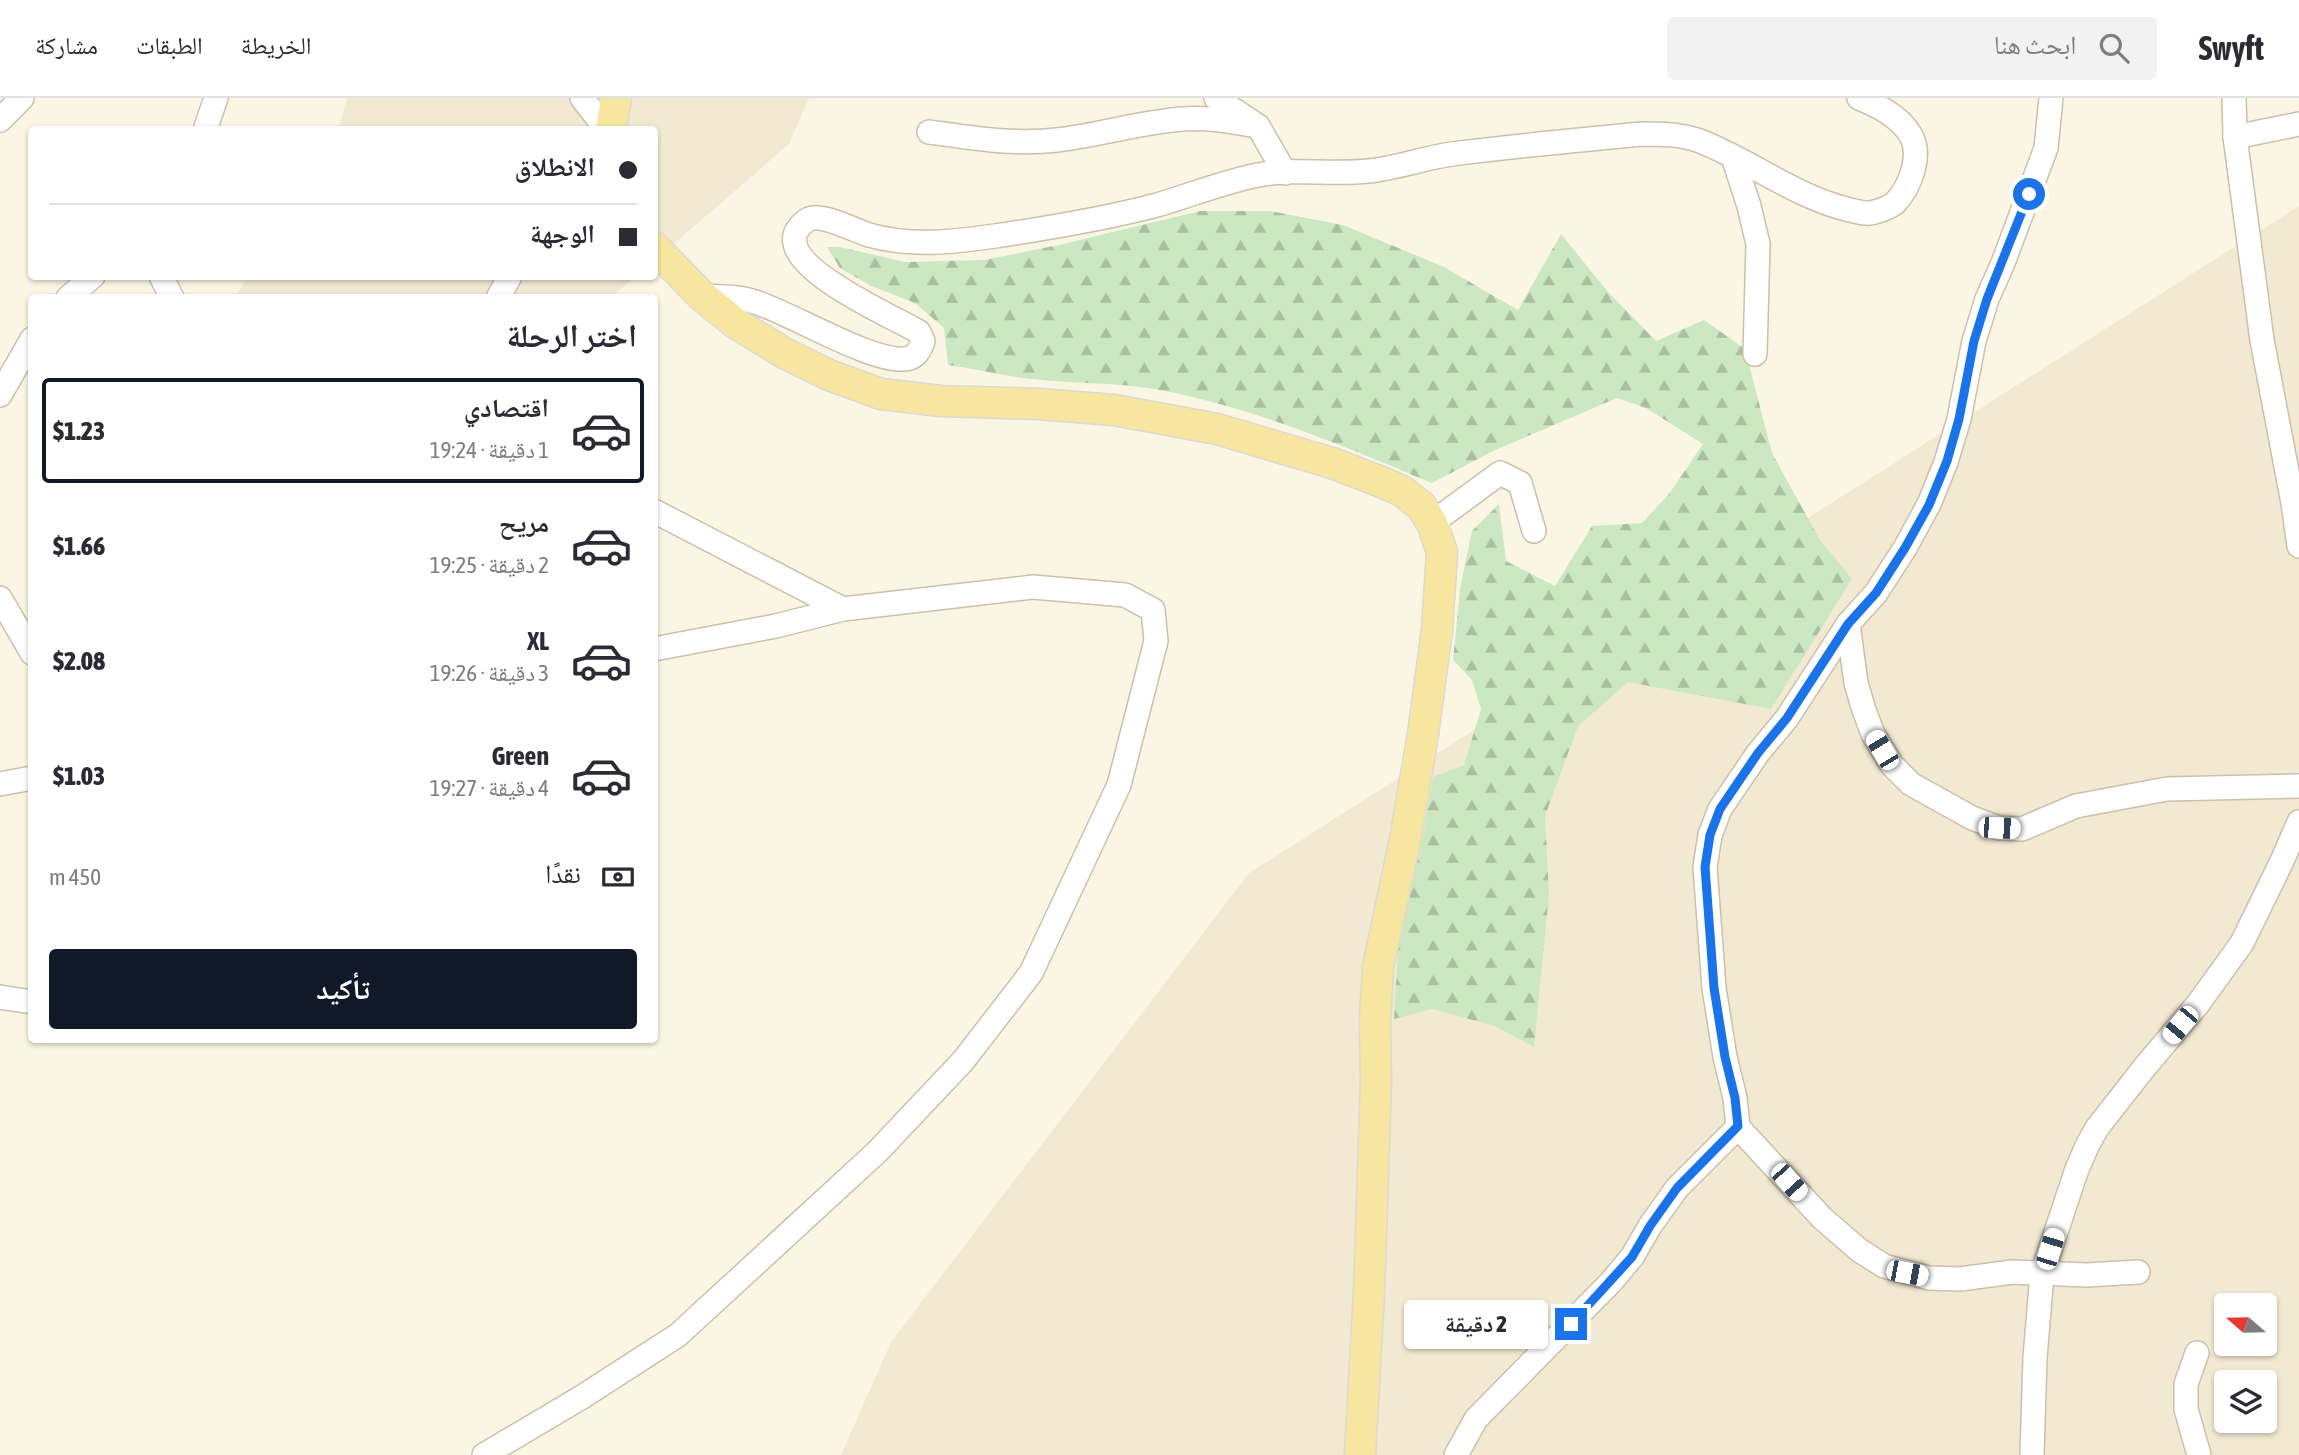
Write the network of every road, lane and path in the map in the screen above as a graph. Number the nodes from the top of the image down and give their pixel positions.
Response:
1 (22, 98) edge
2 (216, 98) edge
3 (582, 98) edge
4 (616, 98) edge
5 (1216, 98) edge
6 (1859, 98) edge
7 (2051, 98) edge
8 (2234, 98) edge
9 (0, 120) edge
10 (2299, 124) edge
11 (206, 126) edge
12 (606, 126) edge
13 (610, 126) edge
14 (1258, 126) junction
15 (929, 132) dead end
16 (2235, 137) junction
17 (1733, 157) junction
18 (1285, 173) junction
19 (658, 251) edge
20 (88, 280) edge
21 (73, 294) edge
22 (702, 296) junction
23 (28, 345) edge
24 (1755, 354) dead end
25 (0, 395) edge
26 (658, 514) edge
27 (1432, 523) junction
28 (1534, 531) dead end
29 (2299, 546) edge
30 (0, 598) edge
31 (843, 609) junction
32 (1848, 624) junction
33 (28, 646) edge
34 (658, 648) edge
35 (28, 779) edge
36 (0, 784) edge
37 (2299, 786) edge
38 (2299, 822) edge
39 (0, 997) edge
40 (28, 1001) edge
41 (1738, 1126) junction
42 (2138, 1272) dead end
43 (2042, 1274) junction
44 (2197, 1353) dead end
45 (484, 1455) edge
46 (1360, 1455) edge
47 (1456, 1455) edge
48 (2032, 1455) edge
49 (2199, 1455) edge

1 - 9 street
2 - 11 street
3 - 12 street
4 - 13 main road
5 - 14 street
6 - 17 street
7 - 32 street
8 - 16 street
10 - 16 street
14 - 15 street
14 - 18 street
16 - 29 street
17 - 18 street
17 - 24 street
18 - 22 street
19 - 22 main road
20 - 21 street
22 - 27 main road
23 - 25 street
26 - 31 street
27 - 28 street
27 - 46 main road
30 - 33 street
31 - 34 street
31 - 45 street
32 - 37 street
32 - 41 street
35 - 36 street
38 - 43 street
39 - 40 street
41 - 43 street
41 - 47 street
42 - 43 street
43 - 48 street
44 - 49 street

